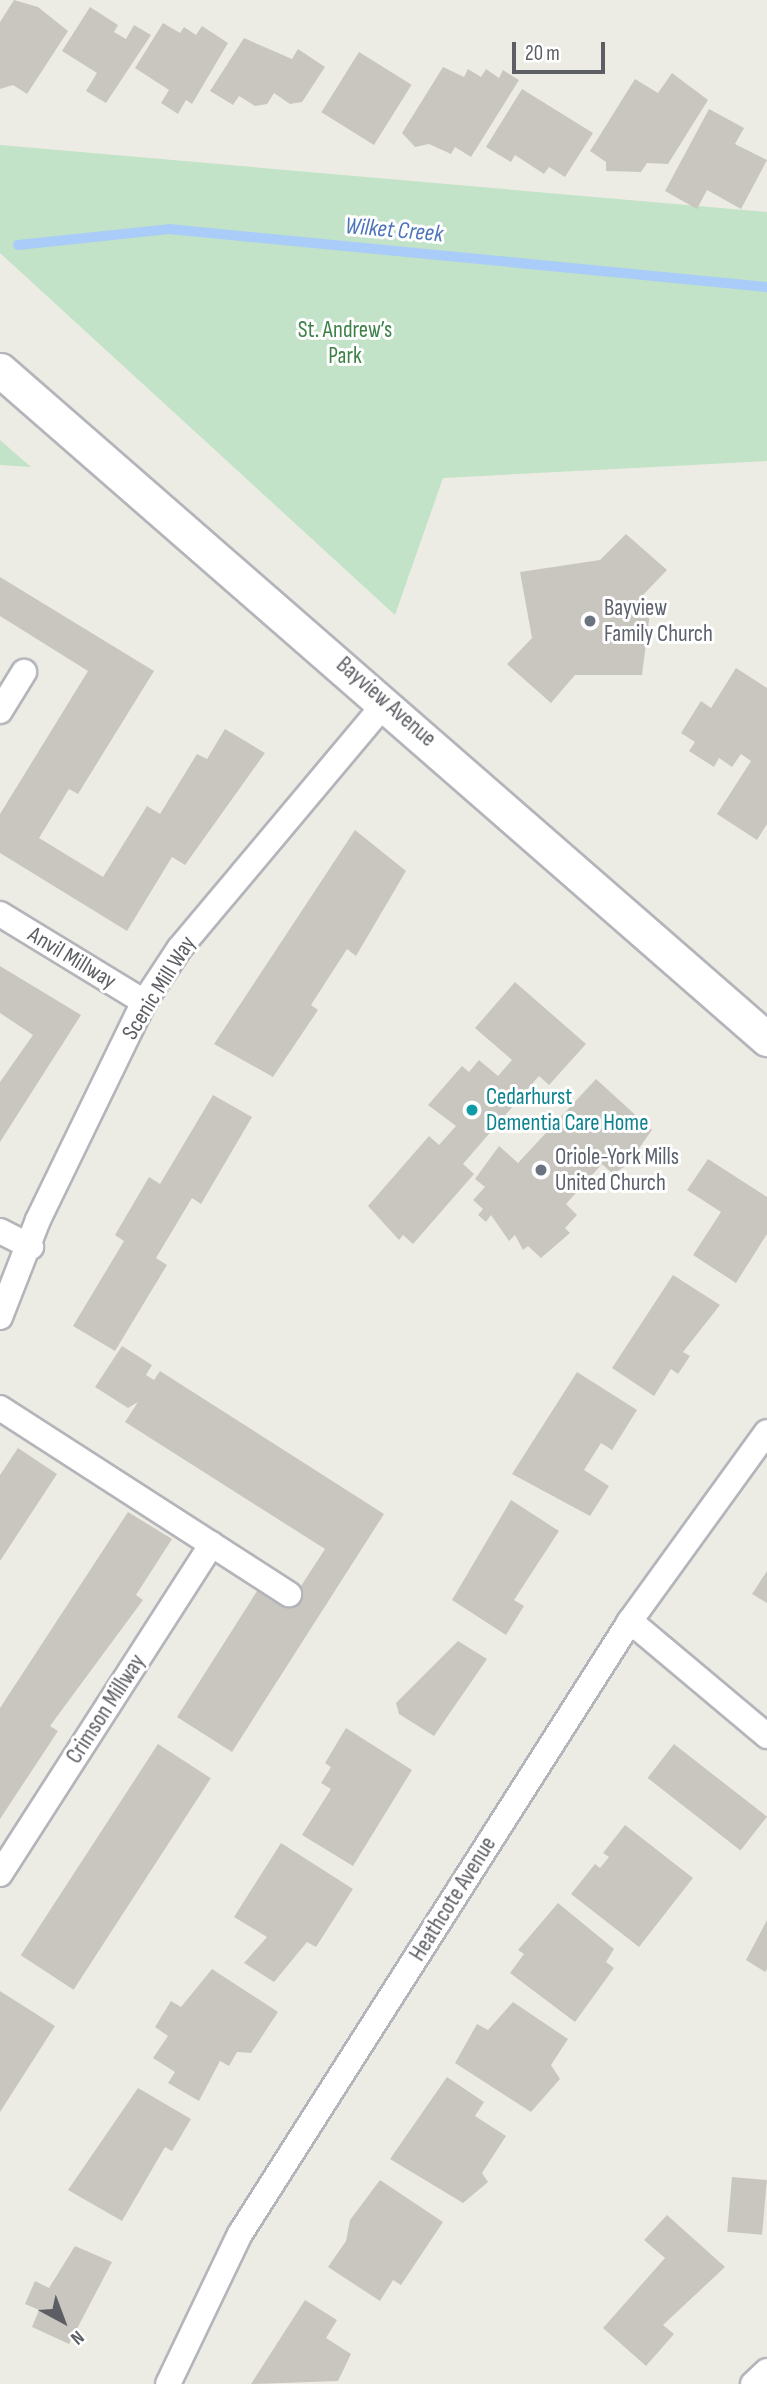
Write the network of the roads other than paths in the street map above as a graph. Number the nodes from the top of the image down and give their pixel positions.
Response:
1 (0, 370) edge
2 (24, 672) dead end
3 (386, 702) junction
4 (0, 711) edge
5 (0, 914) edge
6 (144, 1002) junction
7 (767, 1039) edge
8 (0, 1231) edge
9 (31, 1247) junction
10 (0, 1317) edge
11 (0, 1408) edge
12 (767, 1432) edge
13 (212, 1544) junction
14 (289, 1594) dead end
15 (630, 1621) junction
16 (767, 1736) edge
17 (0, 1874) edge
18 (767, 2371) edge
19 (169, 2384) edge
20 (753, 2384) edge

1 - 3 main road, Bayview Avenue
2 - 4 street
3 - 6 street, Scenic Mill Way
3 - 7 main road, Bayview Avenue
5 - 6 street, Anvil Millway
6 - 9 street, Scenic Mill Way
8 - 9 street
9 - 10 street, Scenic Mill Way
11 - 13 street
12 - 15 street, Heathcote Avenue
13 - 14 street
13 - 17 street, Crimson Millway
15 - 16 street
15 - 19 street, Heathcote Avenue
18 - 20 street

